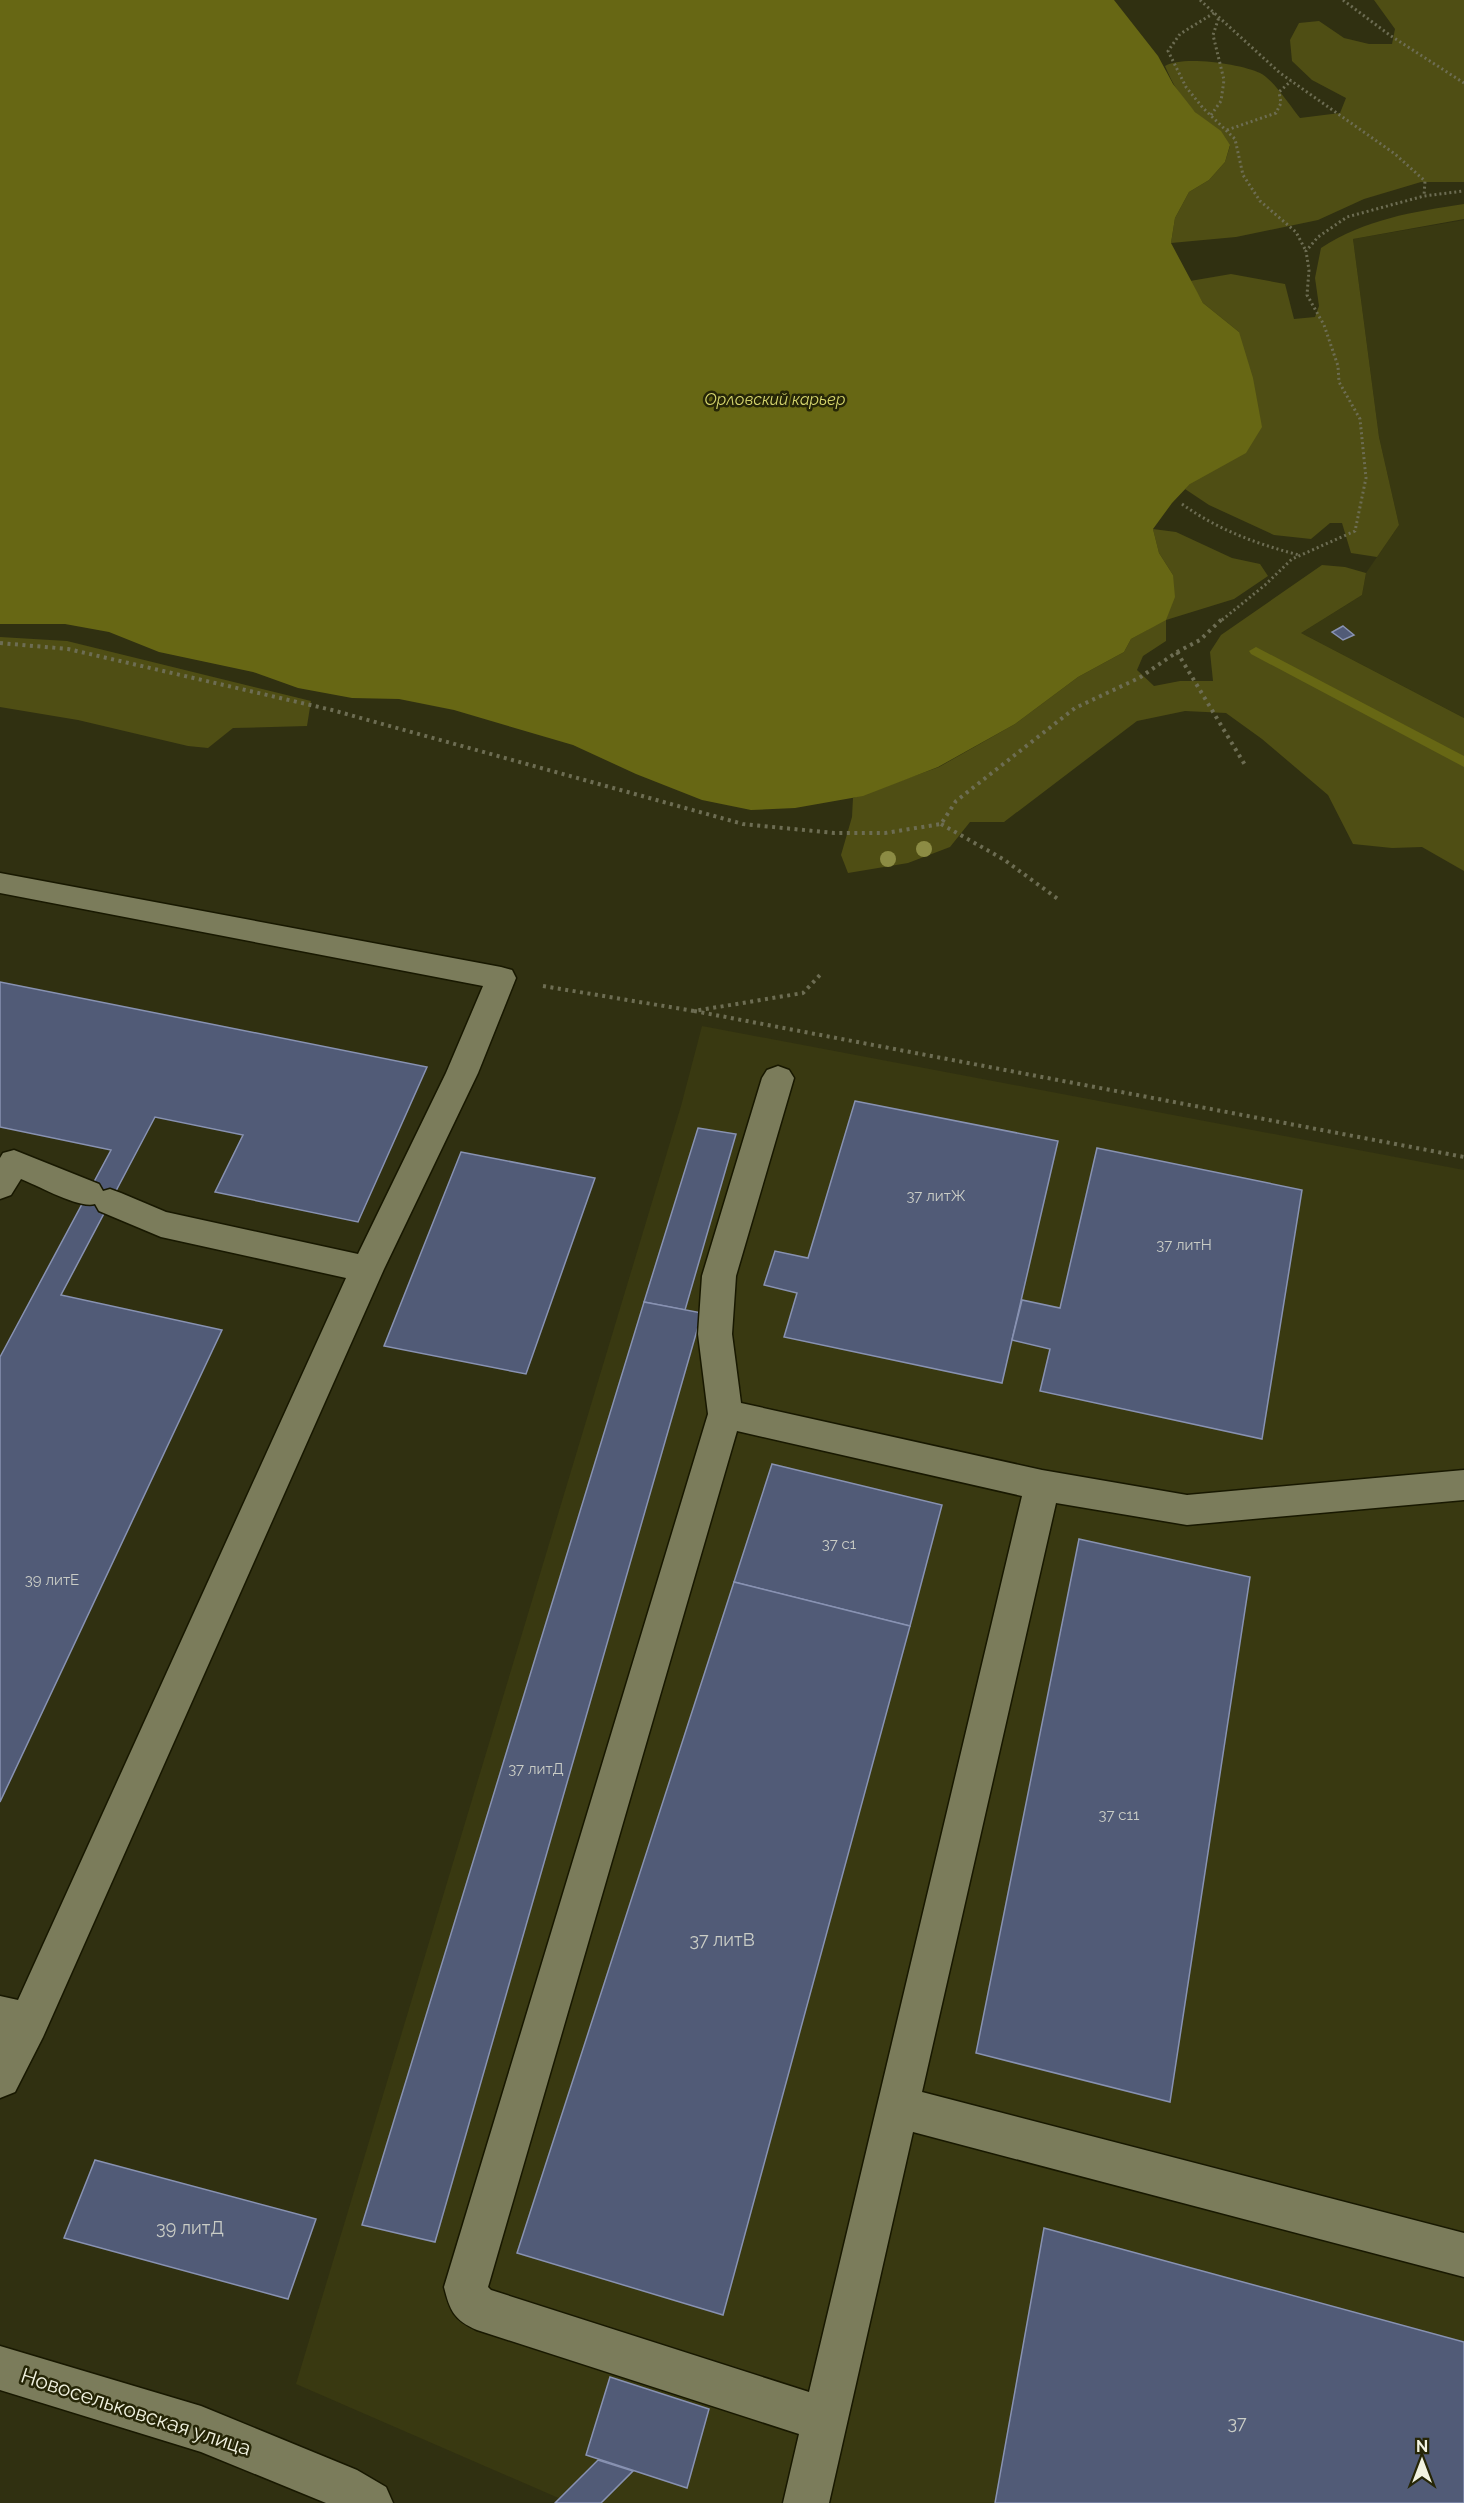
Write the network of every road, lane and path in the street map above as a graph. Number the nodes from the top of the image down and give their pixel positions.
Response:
1 (1200, 0) edge
2 (1343, 0) edge
3 (1214, 13) junction
4 (1219, 17) junction
5 (1291, 81) junction
6 (1464, 83) edge
7 (1211, 115) junction
8 (1227, 130) junction
9 (1464, 190) edge
10 (1424, 196) junction
11 (1306, 251) junction
12 (1182, 504) dead end
13 (1300, 555) junction
14 (0, 643) edge
15 (1177, 652) junction
16 (1245, 765) dead end
17 (941, 824) junction
18 (0, 883) edge
19 (1058, 899) dead end
20 (820, 975) dead end
21 (501, 978) junction
22 (694, 1011) junction
23 (778, 1078) dead end
24 (1464, 1157) edge
25 (5, 1169) edge
26 (366, 1269) junction
27 (725, 1414) junction
28 (1042, 1485) junction
29 (1464, 1485) edge
30 (14, 2020) edge
31 (0, 2077) edge
32 (899, 2107) junction
33 (1464, 2255) edge
34 (0, 2368) edge
35 (826, 2420) junction
36 (370, 2503) edge
37 (806, 2503) edge

1 - 3 path
2 - 6 path
3 - 4 path
3 - 7 path
4 - 5 path
4 - 7 path
5 - 8 path
5 - 10 path
7 - 8 path
8 - 11 path
9 - 10 path
10 - 11 path
11 - 13 path
12 - 13 path
13 - 15 path
14 - 17 path
15 - 16 path
15 - 17 path
17 - 19 path
18 - 21 street
20 - 22 path
21 - 22 path
21 - 26 street
22 - 24 path
23 - 27 street
25 - 26 street
26 - 30 street
27 - 28 street
27 - 35 street
28 - 29 street
28 - 32 street
30 - 31 street
32 - 33 street
32 - 35 street
34 - 36 street, Новосельковская улица
35 - 37 street

